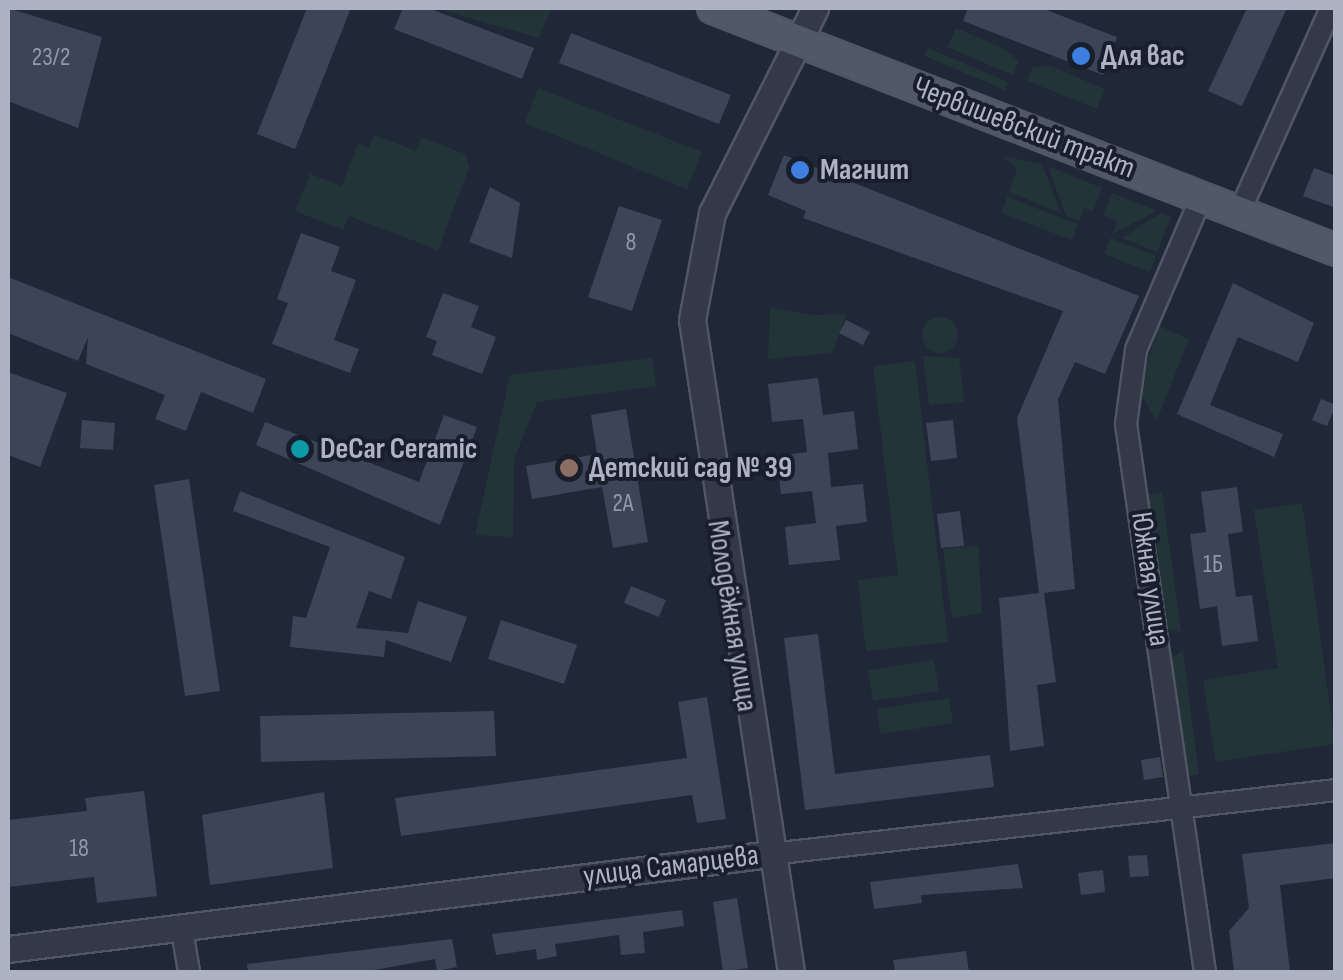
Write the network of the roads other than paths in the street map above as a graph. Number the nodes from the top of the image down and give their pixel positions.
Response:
1 (712, 8) edge
2 (815, 8) edge
3 (1330, 8) edge
4 (798, 40) junction
5 (1201, 198) junction
6 (1239, 213) junction
7 (1336, 250) edge
8 (1336, 790) edge
9 (1184, 809) junction
10 (771, 854) junction
11 (182, 930) junction
12 (8, 948) edge
13 (189, 972) edge
14 (791, 972) edge
15 (1204, 972) edge

1 - 4 main road, Червишевский тракт
2 - 4 street, Молодёжная улица
3 - 6 street
4 - 5 main road, Червишевский тракт
4 - 10 street, Молодёжная улица
5 - 6 main road, Червишевский тракт
5 - 9 street, Южная улица
6 - 7 main road, Червишевский тракт
8 - 9 street, улица Самарцева
9 - 10 street, улица Самарцева
9 - 15 street, Южная улица
10 - 11 street, улица Самарцева
10 - 14 street, Молодёжная улица
11 - 12 street, улица Самарцева
11 - 13 street

